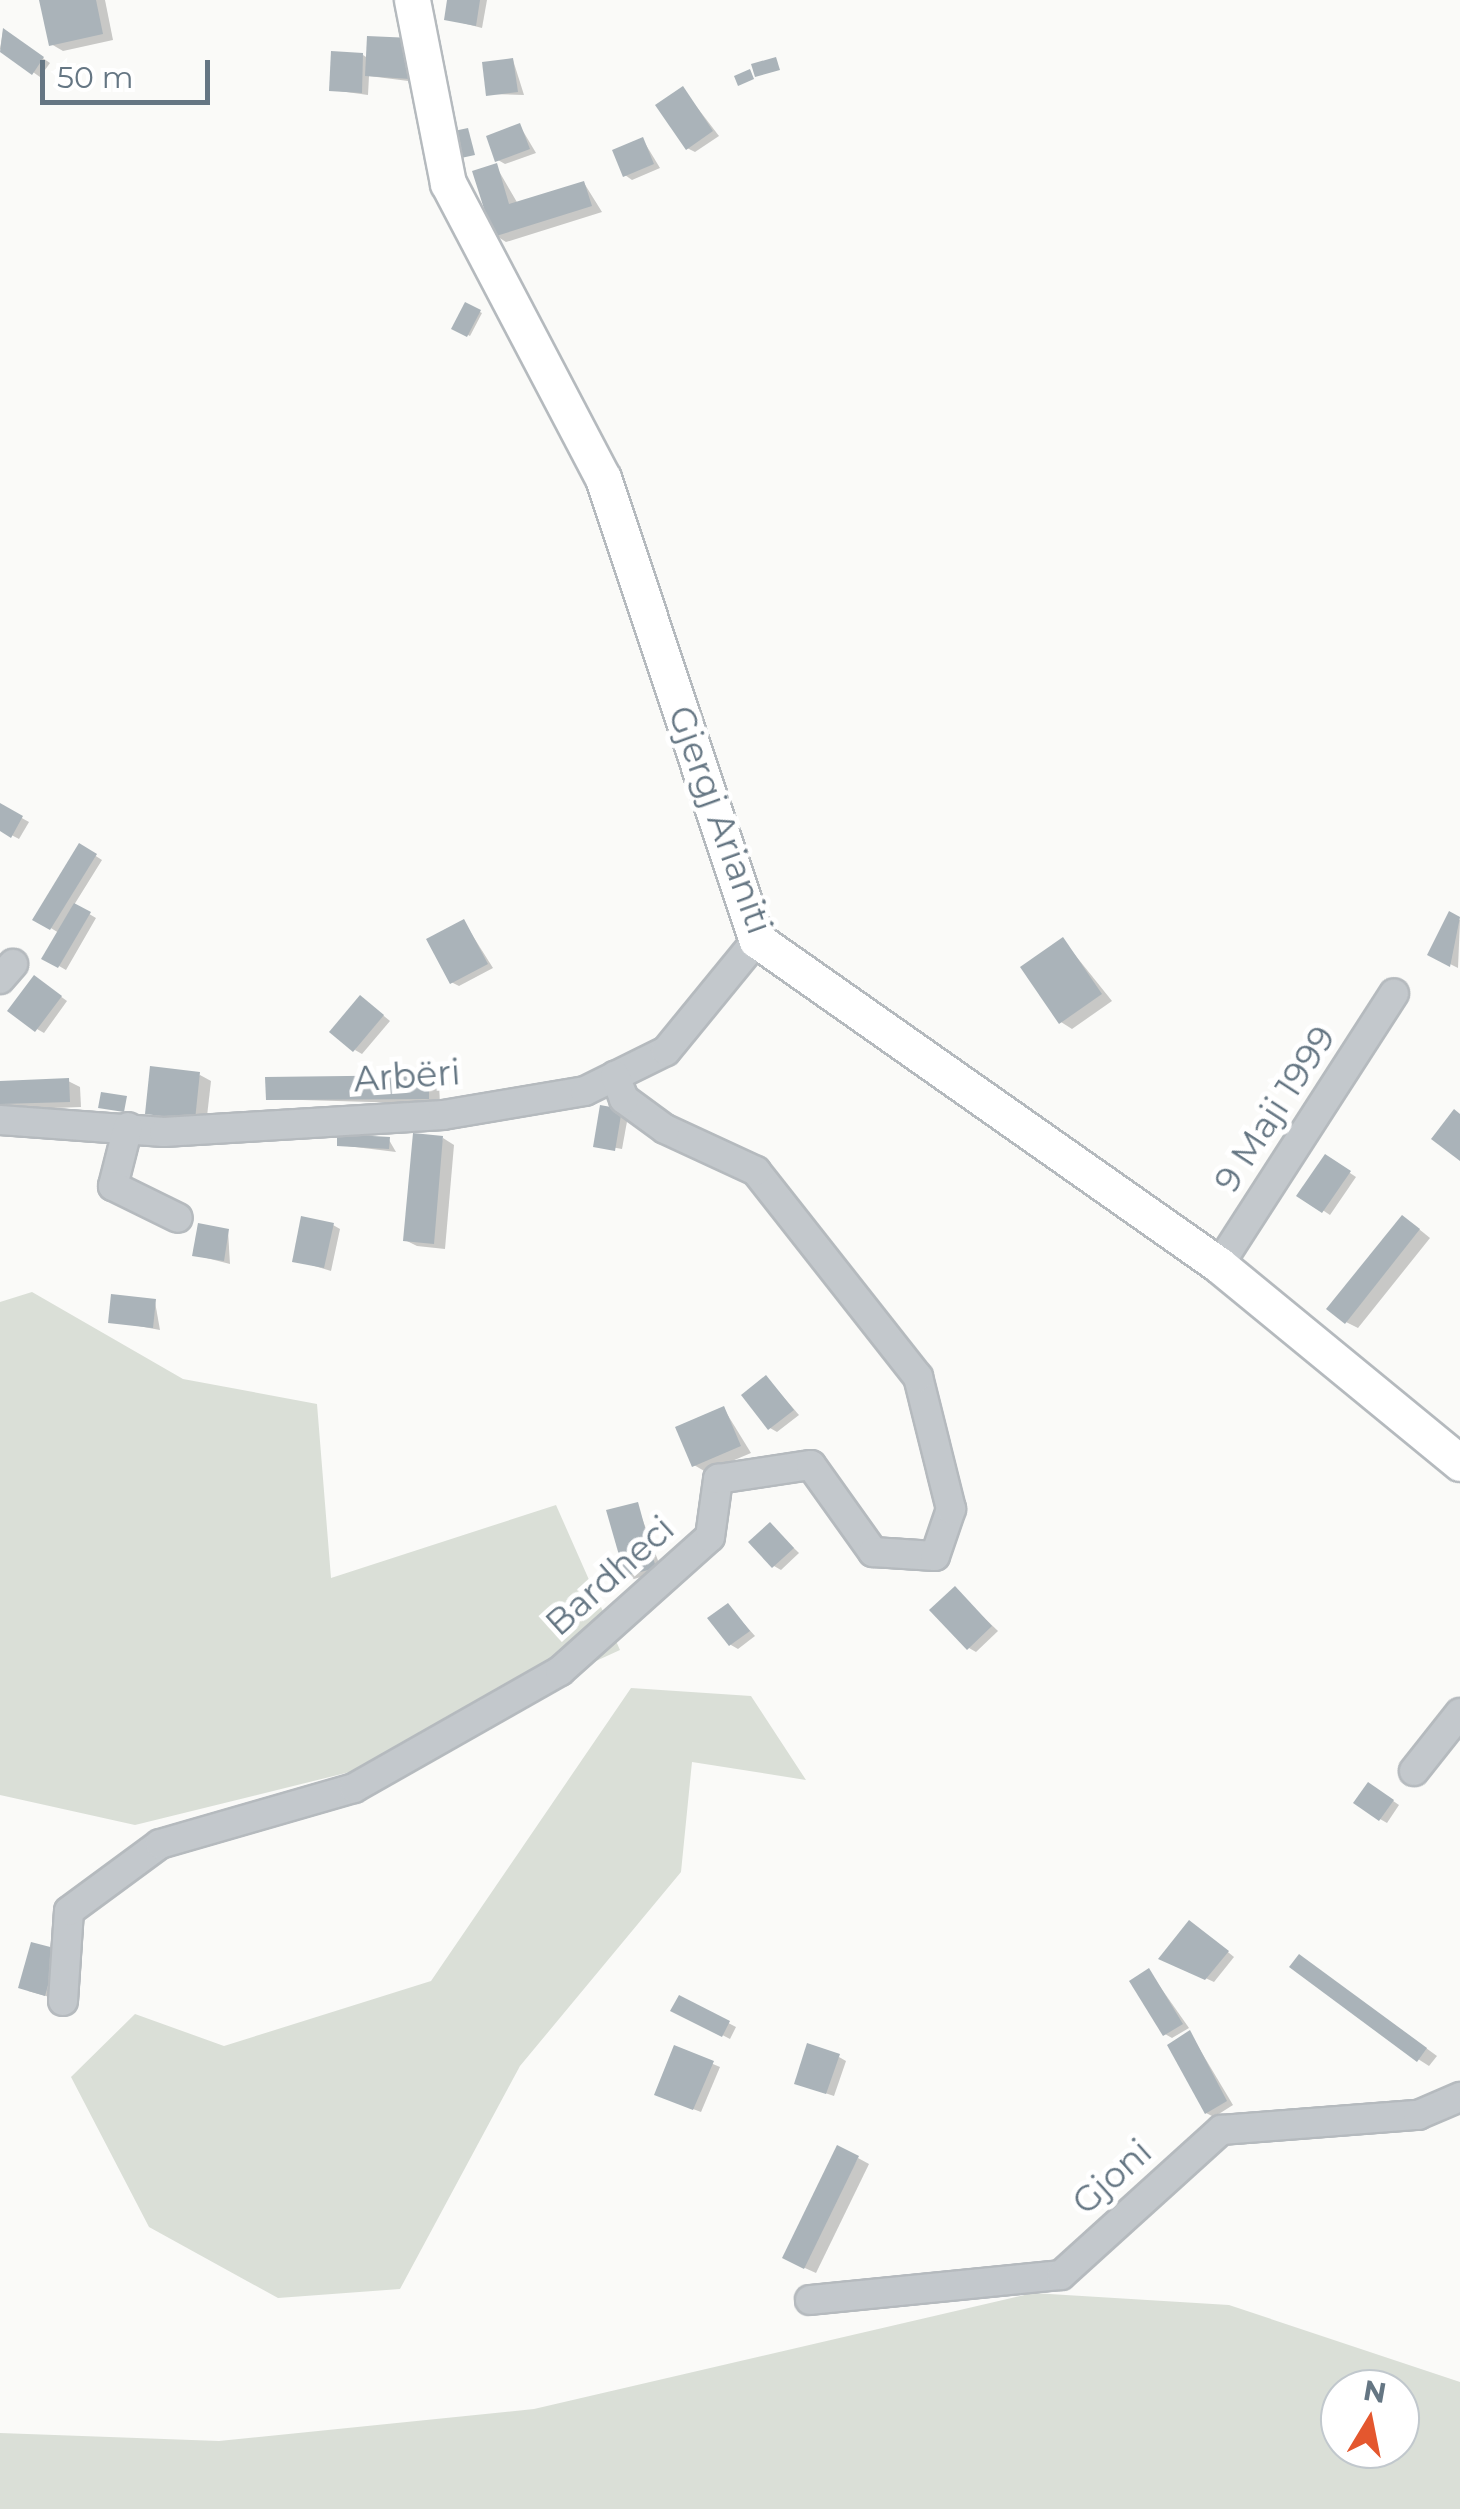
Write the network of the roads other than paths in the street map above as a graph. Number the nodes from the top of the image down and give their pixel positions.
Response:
1 (412, 0) edge
2 (756, 940) junction
3 (1394, 994) dead end
4 (615, 1076) junction
5 (0, 1120) edge
6 (128, 1128) junction
7 (178, 1218) dead end
8 (1219, 1266) junction
9 (1460, 1463) edge
10 (1460, 1713) edge
11 (1414, 1771) dead end
12 (63, 2001) dead end
13 (1460, 2097) edge
14 (810, 2300) dead end

1 - 2 main road, Gjergj Arianiti
2 - 4 street, Arbëri
2 - 8 main road, Gjergj Arianiti
3 - 8 street, 9 Maji 1999
4 - 6 street, Arbëri
4 - 12 street, Bardheci
5 - 6 street, Arbëri
6 - 7 street
8 - 9 main road, Gjergj Arianiti
10 - 11 street
13 - 14 street, Gjoni

